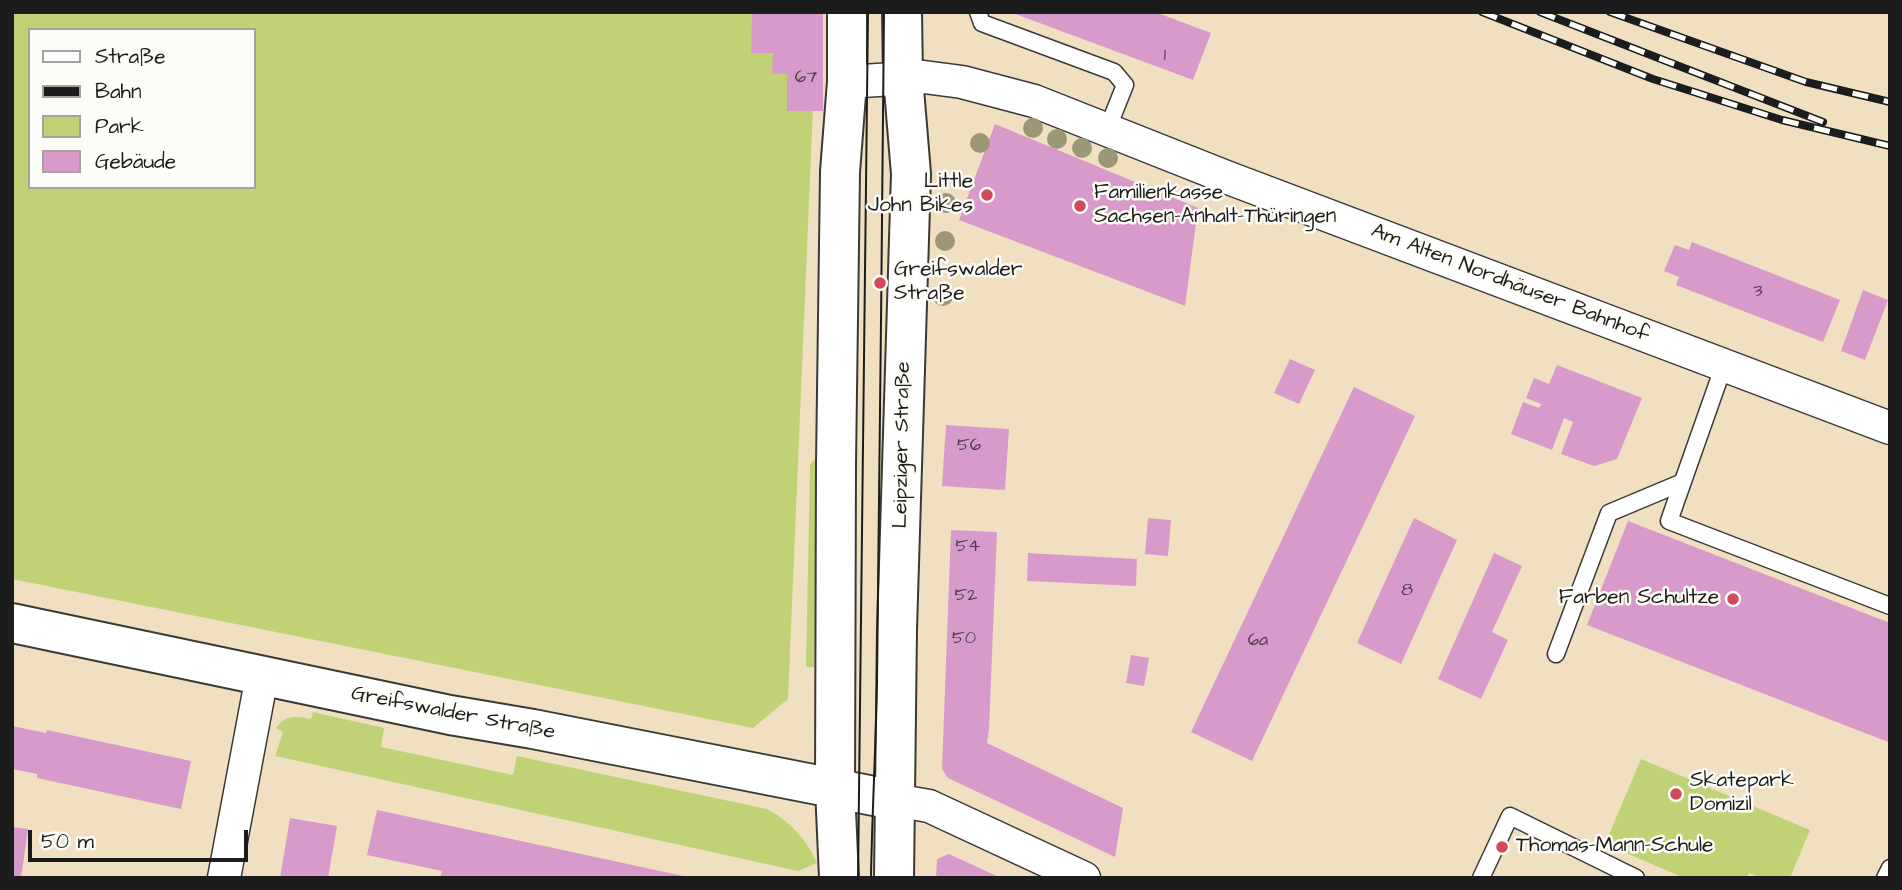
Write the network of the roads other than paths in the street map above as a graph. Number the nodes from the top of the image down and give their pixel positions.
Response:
1 (847, 12) edge
2 (902, 12) edge
3 (978, 12) edge
4 (903, 77) junction
5 (847, 82) junction
6 (1107, 130) junction
7 (1724, 365) junction
8 (1890, 428) edge
9 (1683, 482) junction
10 (1890, 606) edge
11 (12, 624) edge
12 (1556, 654) dead end
13 (262, 676) junction
14 (835, 788) junction
15 (894, 800) junction
16 (1890, 868) edge
17 (224, 878) edge
18 (839, 878) edge
19 (894, 878) edge
20 (1084, 878) edge
21 (1481, 878) edge
22 (1636, 878) edge
23 (1885, 878) edge

1 - 5 main road
2 - 4 main road, Leipziger Straße
3 - 6 lane
4 - 5 street, Am Alten Nordhäuser Bahnhof
4 - 6 street, Am Alten Nordhäuser Bahnhof
4 - 15 main road, Leipziger Straße
5 - 14 main road
6 - 7 street, Am Alten Nordhäuser Bahnhof
7 - 8 street, Am Alten Nordhäuser Bahnhof
7 - 9 lane
9 - 10 lane
9 - 12 lane
11 - 13 main road, Greifswalder Straße
13 - 14 main road, Greifswalder Straße
13 - 17 street
14 - 15 main road, Greifswalder Straße
14 - 18 main road
15 - 19 main road, Leipziger Straße
15 - 20 street
16 - 23 lane
21 - 22 lane

